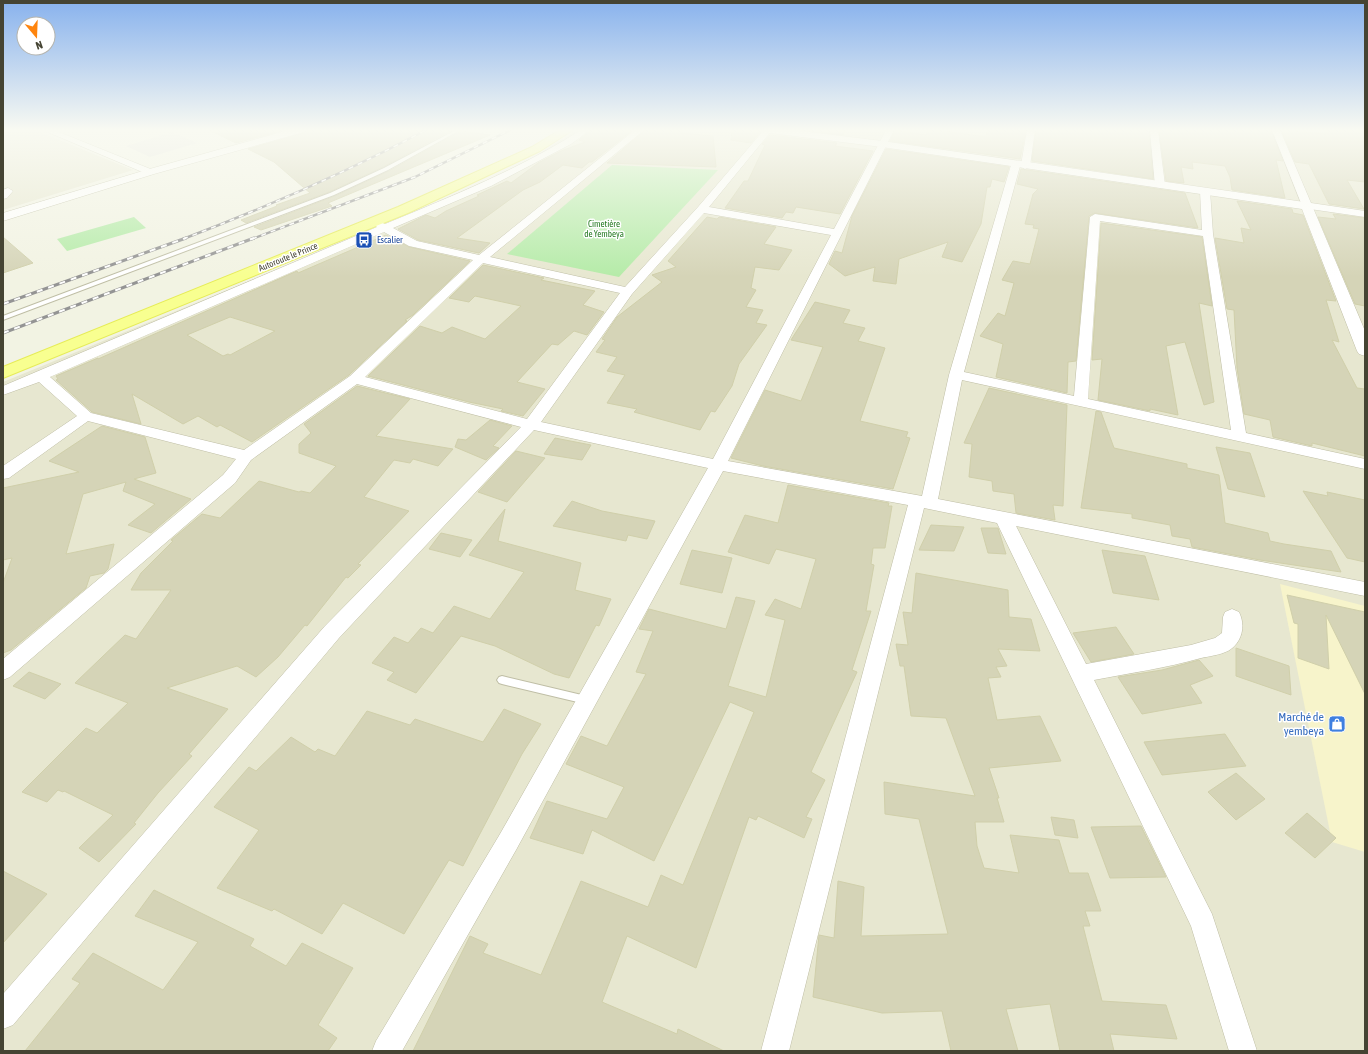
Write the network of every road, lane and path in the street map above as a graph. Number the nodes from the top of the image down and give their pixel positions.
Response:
1 (127, 179) edge
2 (364, 179) edge
3 (452, 179) edge
4 (470, 179) edge
5 (497, 179) edge
6 (579, 179) edge
7 (727, 179) edge
8 (864, 179) edge
9 (1016, 179) edge
10 (1119, 179) edge
11 (1159, 179) edge
12 (1296, 179) edge
13 (1160, 185) junction
14 (1205, 192) junction
15 (1307, 206) junction
16 (702, 209) junction
17 (1365, 214) edge
18 (3, 217) edge
19 (380, 225) junction
20 (836, 233) junction
21 (1208, 234) junction
22 (482, 258) junction
23 (628, 291) junction
24 (3, 318) edge
25 (39, 344) dead end
26 (1365, 351) edge
27 (3, 373) edge
28 (956, 375) junction
29 (41, 376) junction
30 (355, 379) junction
31 (3, 391) edge
32 (1081, 402) junction
33 (86, 416) junction
34 (531, 425) junction
35 (1239, 436) junction
36 (246, 456) junction
37 (1365, 464) edge
38 (718, 465) junction
39 (3, 474) edge
40 (923, 502) junction
41 (1003, 517) junction
42 (1365, 589) edge
43 (1232, 617) dead end
44 (3, 671) edge
45 (1080, 674) junction
46 (502, 680) dead end
47 (587, 701) junction
48 (3, 1015) edge
49 (386, 1051) edge
50 (775, 1051) edge
51 (1243, 1051) edge

1 - 18 street
2 - 24 lane
3 - 25 main road, Autoroute le Prince
4 - 19 main road, Autoroute le Prince
5 - 19 street
6 - 22 street
7 - 16 street
8 - 20 street
9 - 28 street
10 - 13 street
11 - 13 street
12 - 15 street
13 - 14 street
14 - 15 street
14 - 21 street
15 - 17 street
15 - 26 street
16 - 20 street
16 - 23 street
19 - 22 street
19 - 27 main road, Autoroute le Prince
19 - 29 street
20 - 38 street
21 - 32 street
21 - 35 street
22 - 23 street
22 - 30 street
23 - 34 street
28 - 32 street
28 - 40 street
29 - 31 street
29 - 33 street
30 - 34 street
30 - 36 street
32 - 35 street
33 - 36 street
33 - 39 street
34 - 38 street
34 - 48 street
35 - 37 street
36 - 44 street
38 - 40 street
38 - 47 street
40 - 41 street
40 - 50 street
41 - 42 street
41 - 45 street
43 - 45 street
45 - 51 street
46 - 47 lane
47 - 49 street

